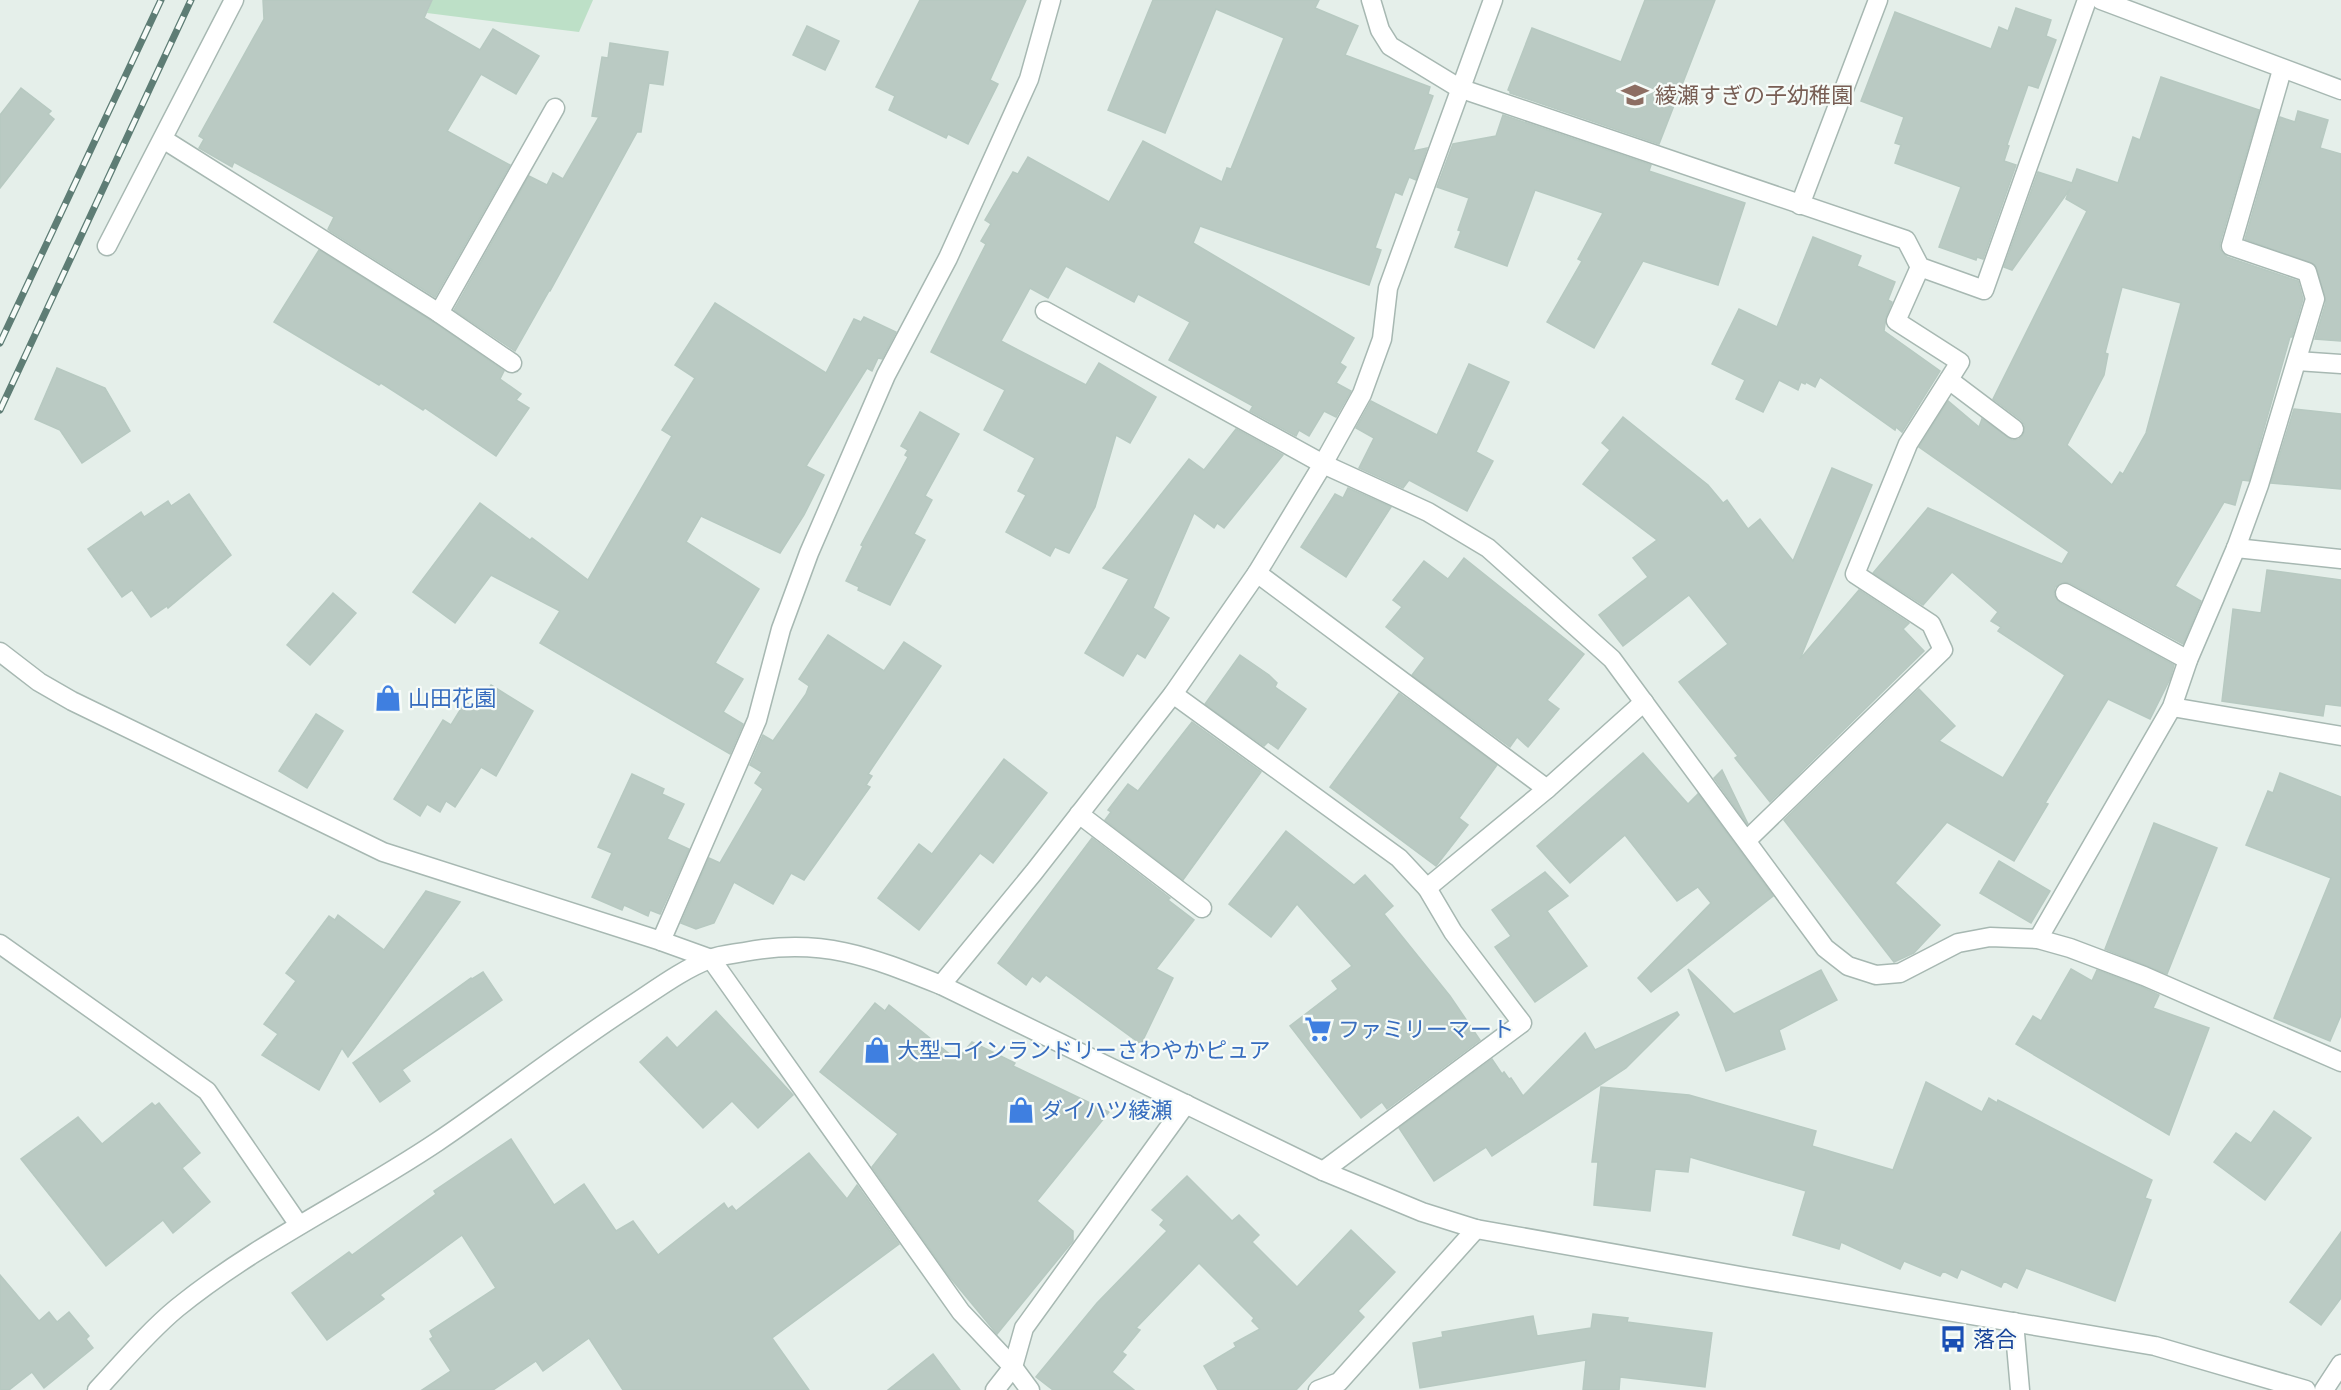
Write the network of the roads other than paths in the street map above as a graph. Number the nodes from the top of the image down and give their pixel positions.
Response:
1 (234, 0) edge
2 (1051, 0) edge
3 (1371, 0) edge
4 (1493, 0) edge
5 (1878, 0) edge
6 (2087, 0) edge
7 (2101, 0) edge
8 (2282, 69) junction
9 (1459, 88) junction
10 (2341, 90) edge
11 (555, 108) dead end
12 (162, 139) junction
13 (1800, 205) junction
14 (107, 246) dead end
15 (1920, 267) junction
16 (1045, 311) dead end
17 (439, 313) junction
18 (2297, 361) junction
19 (512, 363) dead end
20 (2341, 364) edge
21 (1949, 380) junction
22 (2014, 429) dead end
23 (1323, 464) junction
24 (2236, 548) junction
25 (2341, 559) edge
26 (1257, 573) junction
27 (2065, 593) dead end
28 (0, 652) edge
29 (2188, 660) junction
30 (1173, 694) junction
31 (1644, 702) junction
32 (2172, 707) junction
33 (2341, 736) edge
34 (1547, 789) junction
35 (1079, 814) junction
36 (1747, 840) junction
37 (1427, 888) junction
38 (1202, 908) dead end
39 (2038, 939) junction
40 (661, 941) junction
41 (0, 944) edge
42 (711, 959) junction
43 (941, 985) junction
44 (2341, 1062) edge
45 (1186, 1104) junction
46 (1323, 1171) junction
47 (299, 1225) junction
48 (1476, 1229) junction
49 (2014, 1322) junction
50 (2341, 1364) edge
51 (1013, 1367) junction
52 (97, 1390) edge
53 (995, 1390) edge
54 (1030, 1390) edge
55 (1318, 1390) edge
56 (2020, 1390) edge
57 (2306, 1390) edge
58 (2324, 1390) edge

1 - 12 street
2 - 40 street
3 - 9 street
4 - 9 street
5 - 13 street
6 - 15 street
7 - 8 street
8 - 10 street
8 - 18 street
9 - 13 street
9 - 23 street
11 - 17 street
12 - 14 street
12 - 17 street
13 - 15 street
15 - 21 street
16 - 23 street
17 - 19 street
18 - 20 street
18 - 24 street
21 - 22 street
21 - 36 street
23 - 26 street
23 - 31 street
24 - 25 street
24 - 29 street
26 - 30 street
26 - 34 street
27 - 29 street
28 - 40 street
29 - 32 street
30 - 35 street
30 - 37 street
31 - 34 street
31 - 36 street
32 - 33 street
32 - 39 street
34 - 37 street
35 - 38 street
35 - 43 street
36 - 39 street
37 - 46 street
39 - 44 street
40 - 42 street
41 - 47 street
42 - 43 street
42 - 47 street
42 - 51 street
43 - 45 street
45 - 46 street
45 - 51 street
46 - 48 street
47 - 52 street
48 - 49 street
48 - 55 street
49 - 56 street
49 - 57 street
50 - 58 street
51 - 53 street
51 - 54 street

